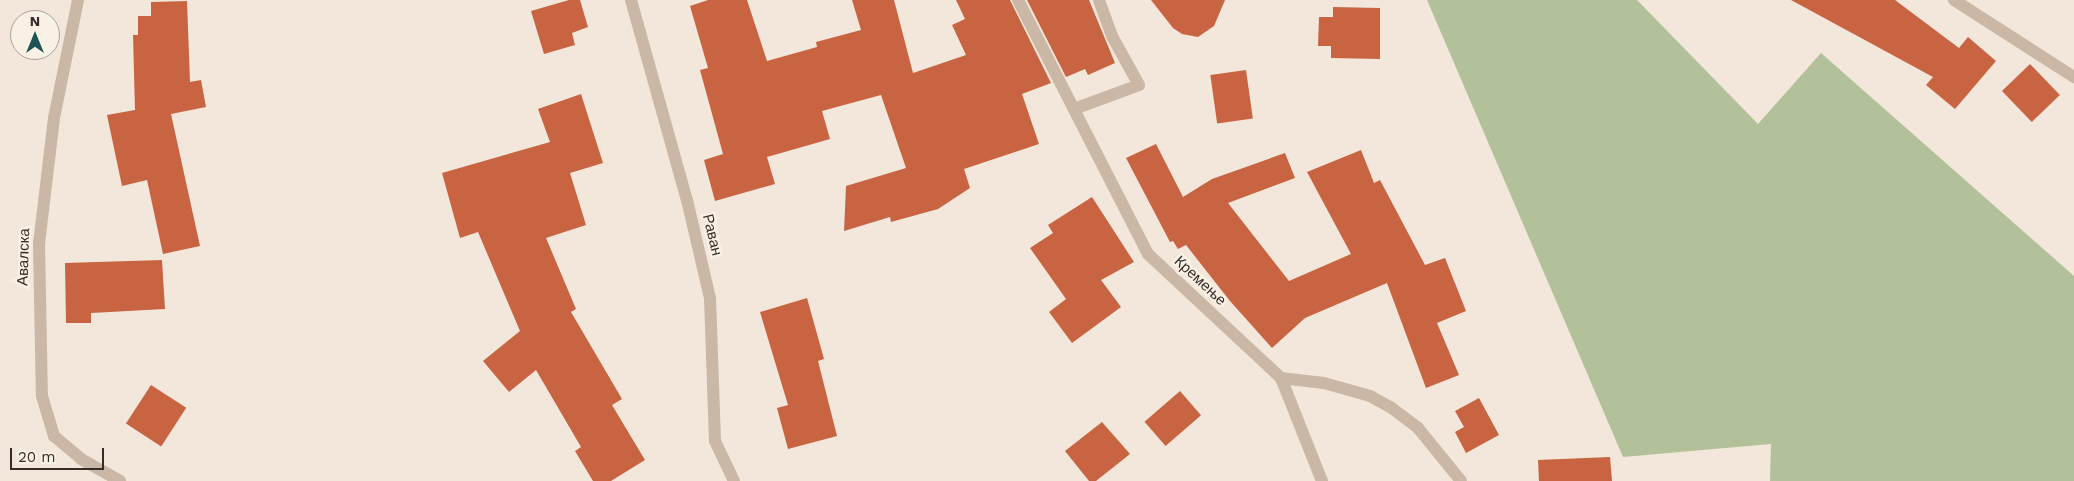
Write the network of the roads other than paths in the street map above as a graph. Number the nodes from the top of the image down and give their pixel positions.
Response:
1 (78, 0) edge
2 (631, 0) edge
3 (1018, 0) edge
4 (1099, 0) edge
5 (1954, 0) edge
6 (2074, 77) edge
7 (1074, 109) junction
8 (1281, 378) junction
9 (120, 481) edge
10 (734, 481) edge
11 (1322, 481) edge
12 (1461, 481) edge

1 - 9 street, Авалска
2 - 10 street, Раван
3 - 7 street, Кремење
4 - 7 street
5 - 6 street
7 - 8 street, Кремење
8 - 11 street
8 - 12 street

